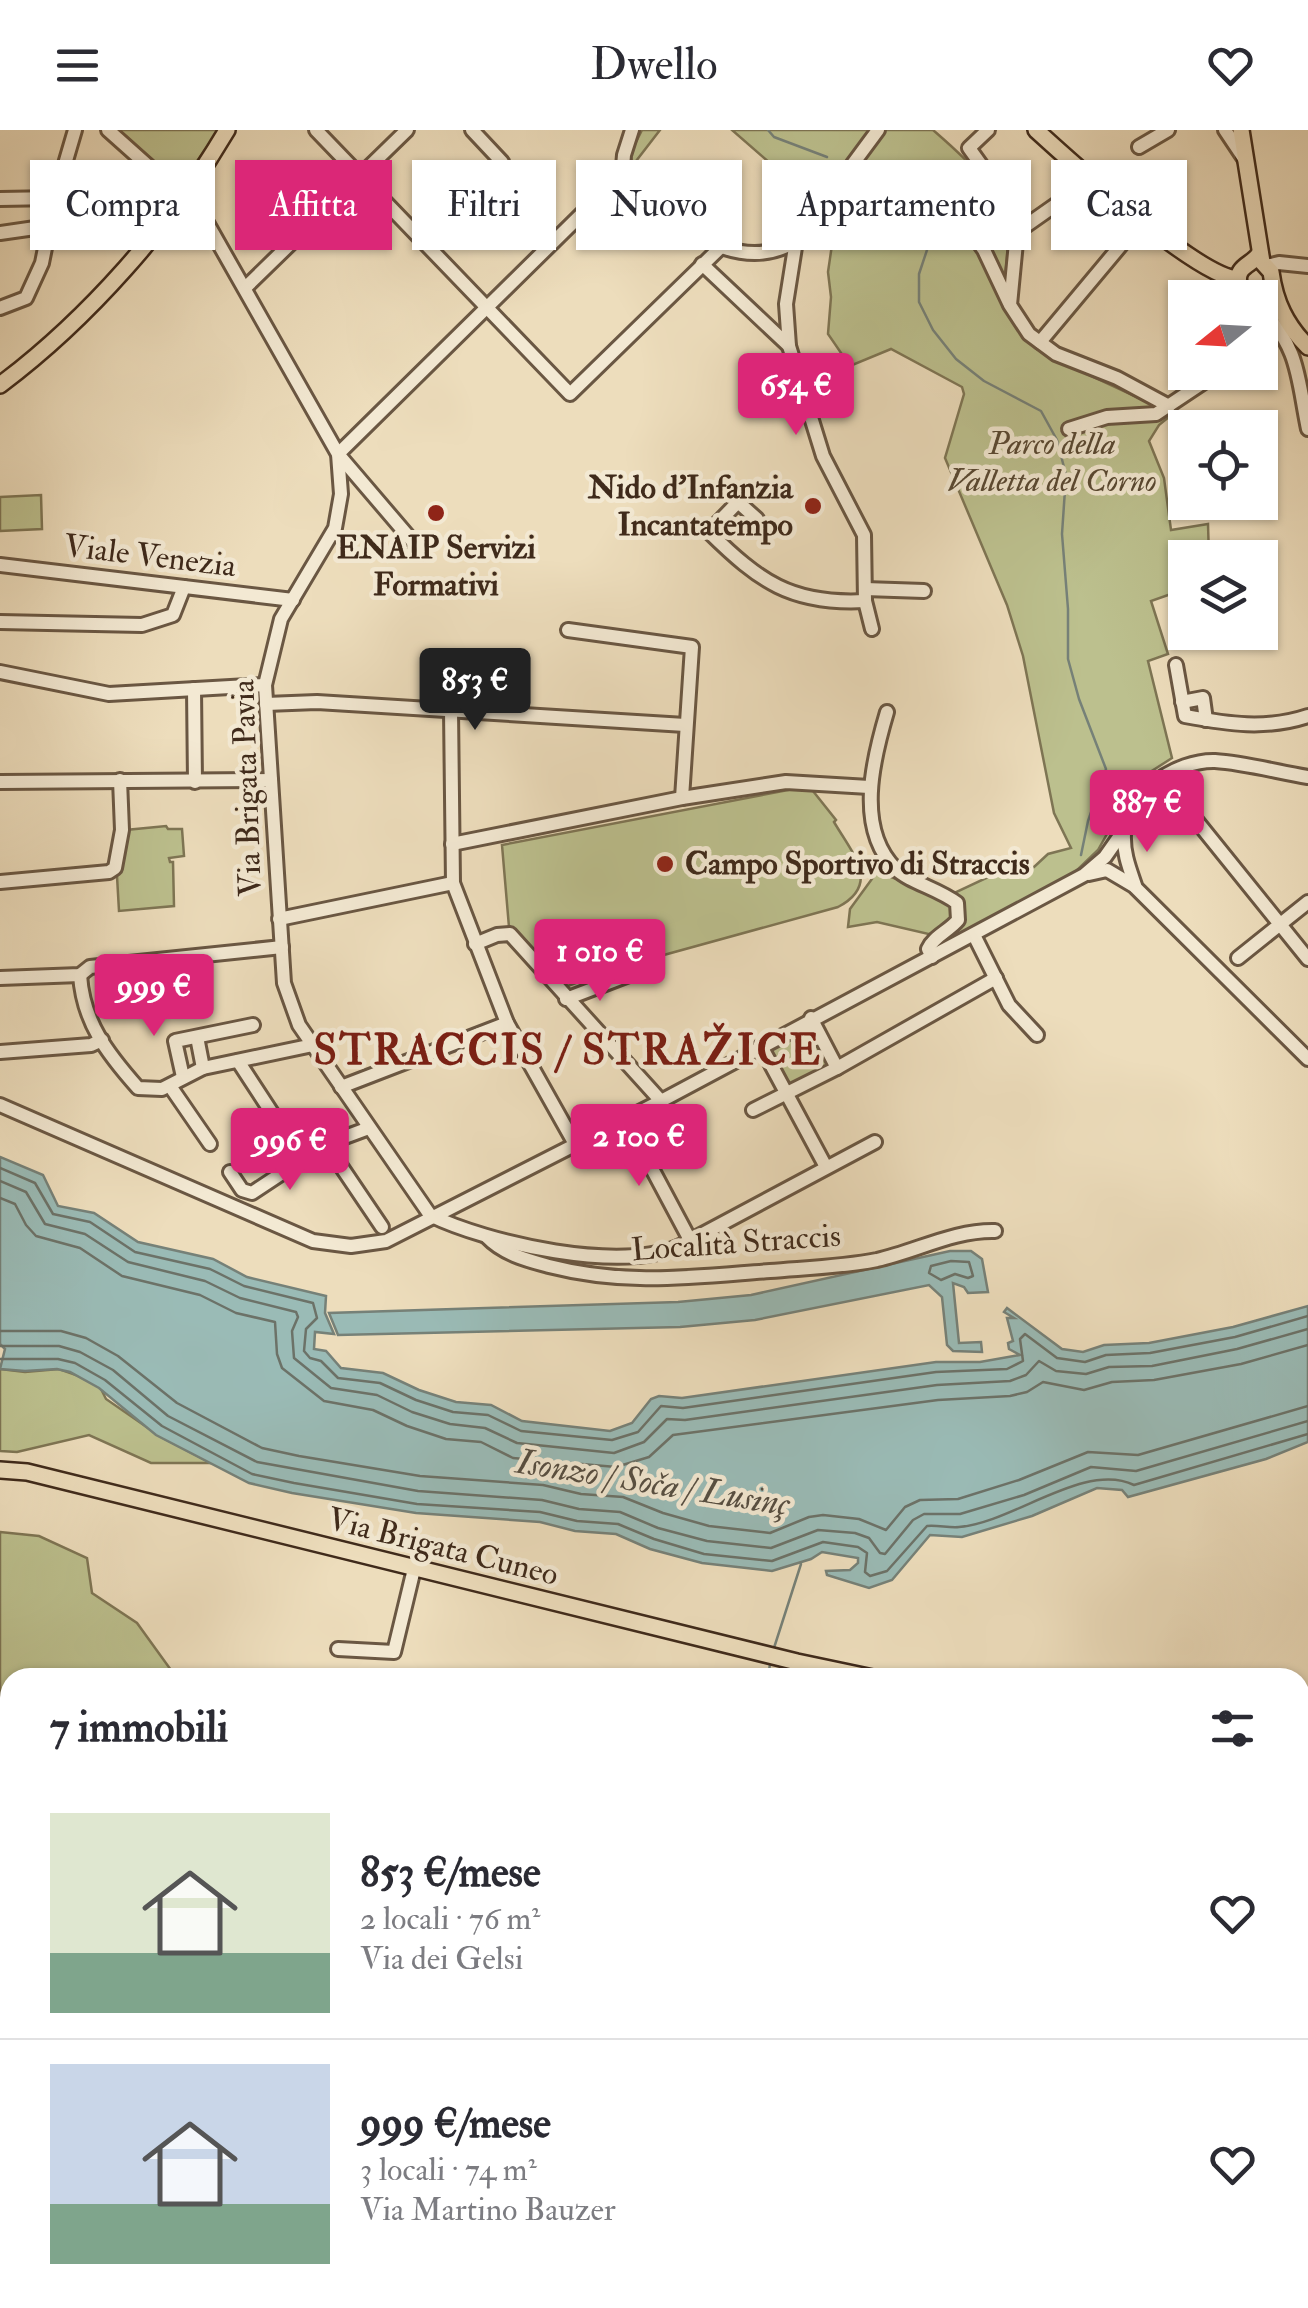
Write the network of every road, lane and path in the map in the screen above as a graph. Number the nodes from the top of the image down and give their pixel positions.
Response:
1 (75, 130) edge
2 (108, 130) edge
3 (227, 130) edge
4 (316, 130) edge
5 (407, 130) edge
6 (472, 130) edge
7 (632, 130) edge
8 (878, 130) edge
9 (988, 130) edge
10 (1036, 130) edge
11 (1168, 130) edge
12 (1225, 130) edge
13 (1240, 130) edge
14 (1140, 146) dead end
15 (66, 160) edge
16 (142, 160) edge
17 (208, 160) edge
18 (345, 160) edge
19 (376, 160) edge
20 (500, 160) edge
21 (624, 160) edge
22 (856, 160) edge
23 (978, 160) edge
24 (1069, 160) edge
25 (1245, 160) junction
26 (30, 198) edge
27 (0, 199) edge
28 (392, 209) edge
29 (576, 218) edge
30 (30, 229) edge
31 (412, 229) edge
32 (0, 233) edge
33 (215, 236) edge
34 (1187, 247) edge
35 (44, 250) edge
36 (138, 250) edge
37 (284, 250) edge
38 (432, 250) edge
39 (718, 250) edge
40 (737, 250) edge
41 (783, 250) edge
42 (795, 250) edge
43 (984, 250) edge
44 (1015, 250) edge
45 (1117, 250) edge
46 (702, 264) junction
47 (1308, 266) edge
48 (1234, 276) junction
49 (1262, 278) edge
50 (245, 288) junction
51 (485, 306) junction
52 (1010, 306) junction
53 (0, 308) edge
54 (1279, 328) joint
55 (1040, 342) junction
56 (1303, 345) edge
57 (789, 346) junction
58 (0, 385) edge
59 (1193, 390) edge
60 (1169, 406) junction
61 (1069, 430) dead end
62 (1308, 430) edge
63 (338, 454) junction
64 (756, 519) dead end
65 (414, 543) dead end
66 (0, 566) edge
67 (184, 588) junction
68 (924, 591) dead end
69 (865, 595) junction
70 (293, 600) junction
71 (0, 622) edge
72 (872, 629) dead end
73 (568, 630) dead end
74 (1176, 665) dead end
75 (0, 672) edge
76 (265, 685) junction
77 (194, 689) junction
78 (1182, 702) junction
79 (266, 704) junction
80 (451, 710) junction
81 (887, 712) dead end
82 (1308, 716) edge
83 (1206, 720) junction
84 (685, 726) junction
85 (1308, 777) edge
86 (1162, 778) junction
87 (120, 780) junction
88 (272, 780) junction
89 (0, 782) edge
90 (195, 782) junction
91 (869, 788) junction
92 (682, 798) junction
93 (1124, 830) junction
94 (452, 844) junction
95 (1084, 876) junction
96 (0, 882) edge
97 (454, 883) junction
98 (1136, 888) junction
99 (1308, 902) edge
100 (280, 919) junction
101 (1280, 926) junction
102 (974, 935) junction
103 (476, 944) junction
104 (282, 947) junction
105 (932, 958) junction
106 (1238, 958) dead end
107 (1308, 959) edge
108 (634, 973) dead end
109 (80, 974) junction
110 (0, 978) edge
111 (996, 978) junction
112 (566, 999) junction
113 (811, 1018) junction
114 (506, 1023) junction
115 (253, 1025) dead end
116 (1036, 1035) dead end
117 (196, 1037) junction
118 (102, 1040) junction
119 (312, 1045) junction
120 (761, 1046) junction
121 (0, 1052) edge
122 (1308, 1058) edge
123 (238, 1062) junction
124 (203, 1068) junction
125 (837, 1068) junction
126 (183, 1077) junction
127 (170, 1086) junction
128 (341, 1086) junction
129 (786, 1094) junction
130 (660, 1100) junction
131 (0, 1105) edge
132 (753, 1110) dead end
133 (625, 1118) junction
134 (368, 1128) junction
135 (875, 1142) dead end
136 (210, 1144) dead end
137 (326, 1144) junction
138 (575, 1144) junction
139 (302, 1158) junction
140 (826, 1166) junction
141 (230, 1172) dead end
142 (436, 1218) junction
143 (382, 1227) dead end
144 (995, 1231) dead end
145 (486, 1235) junction
146 (690, 1240) junction
147 (0, 1470) edge
148 (414, 1569) junction
149 (338, 1649) dead end
150 (827, 1668) edge

1 - 15 street
2 - 16 street, Via Brigata Pavia
3 - 17 main road
4 - 18 street
5 - 19 street
6 - 20 street
7 - 21 street
8 - 22 street
9 - 23 street
10 - 24 main road
11 - 14 street
12 - 25 street
13 - 25 main road
25 - 49 main road
26 - 27 street
28 - 31 street
29 - 51 street
30 - 32 street
33 - 50 street, Via Brigata Pavia
34 - 48 main road
35 - 53 street
36 - 58 main road
37 - 50 street
38 - 51 street
39 - 46 street
40 - 41 street
42 - 57 street
43 - 52 street
44 - 52 street
45 - 55 street
46 - 51 street
46 - 57 street
47 - 49 street
48 - 49 main road
48 - 49 main road
49 - 54 street
49 - 56 main road
50 - 63 street, Via Brigata Pavia
51 - 63 street
52 - 55 street
54 - 56 street
55 - 60 street
56 - 62 street
57 - 69 street
59 - 60 street
60 - 61 street
63 - 65 street
63 - 70 street, Via Brigata Pavia
64 - 69 street
66 - 67 street, Viale Venezia
67 - 70 street, Viale Venezia
67 - 71 street
68 - 69 street
69 - 72 street
70 - 76 street, Via Brigata Pavia
73 - 84 street
74 - 78 street
75 - 77 street
76 - 77 street
76 - 79 street, Via Brigata Pavia
77 - 90 street
78 - 83 street
78 - 83 street
79 - 80 street
79 - 88 street, Via Brigata Pavia
80 - 84 street
80 - 94 street
81 - 91 street
82 - 83 street
84 - 92 street
85 - 86 street
86 - 93 street
86 - 101 street
87 - 89 street
87 - 90 street
87 - 96 street
88 - 90 street
88 - 100 street, Via Brigata Pavia
91 - 92 street
91 - 105 street
92 - 94 street
93 - 95 street
93 - 98 street
94 - 97 street
95 - 98 street
95 - 102 street
97 - 100 street
97 - 103 street
98 - 122 street
99 - 101 street
100 - 104 street, Via Brigata Pavia
101 - 106 street
101 - 107 street
102 - 105 street
102 - 111 street
103 - 112 street
103 - 114 street
104 - 109 street
104 - 119 street, Via Brigata Pavia
105 - 113 street
108 - 112 street
109 - 110 street
109 - 118 street
111 - 116 street
111 - 125 street
112 - 130 street
113 - 120 street
113 - 125 street
114 - 128 street
114 - 138 street
115 - 117 street
117 - 124 street
117 - 126 street
118 - 121 street
118 - 127 street
119 - 123 street
119 - 128 street, Via Brigata Pavia
120 - 129 street
120 - 130 street
123 - 124 street
123 - 139 street
124 - 126 street
125 - 129 street
126 - 127 street
127 - 136 street
128 - 134 street, Via Brigata Pavia
129 - 132 street
129 - 140 street
130 - 133 street
131 - 142 street
133 - 138 street
133 - 146 street
134 - 137 street
134 - 142 street, Via Brigata Pavia
135 - 140 street
137 - 139 street
137 - 143 street
138 - 142 street
139 - 141 street
140 - 146 street
142 - 145 street
144 - 145 street, Località Straccis
145 - 146 street
147 - 148 main road, Via Brigata Cuneo
148 - 149 street
148 - 150 main road, Via Brigata Cuneo

